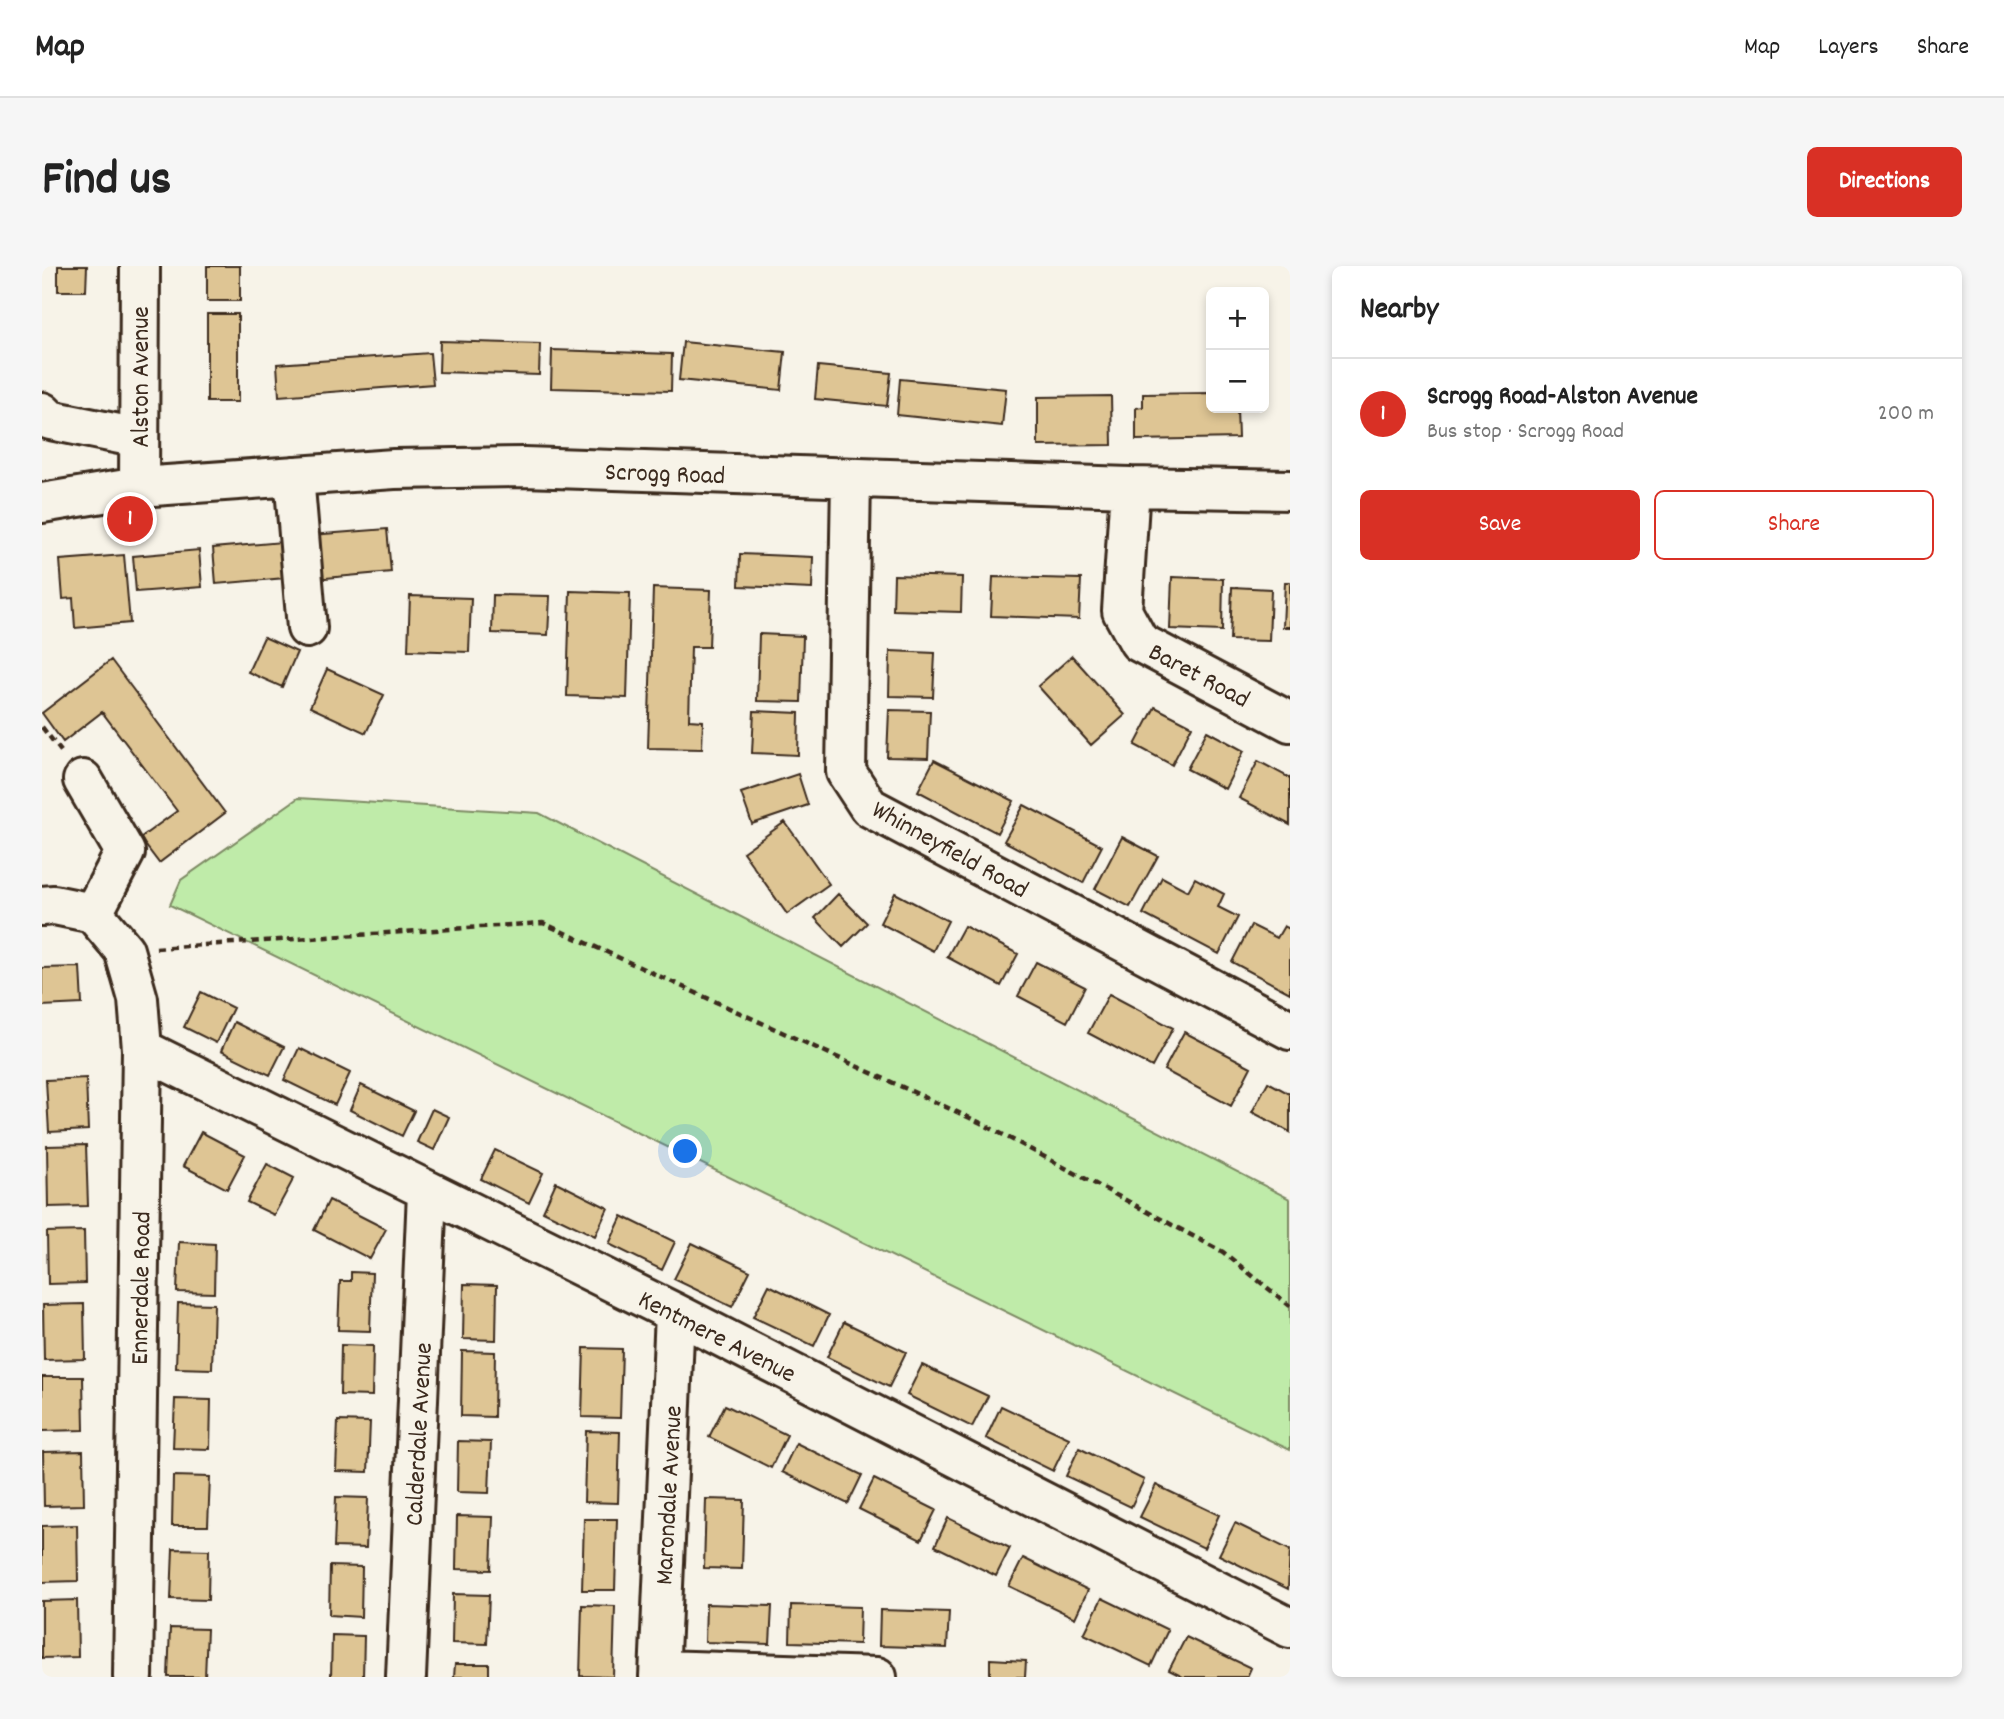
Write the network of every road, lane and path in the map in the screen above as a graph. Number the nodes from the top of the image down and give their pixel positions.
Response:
1 (140, 266) edge
2 (42, 412) edge
3 (139, 438) junction
4 (294, 476) junction
5 (851, 478) junction
6 (139, 487) junction
7 (1130, 487) junction
8 (1290, 490) edge
9 (42, 503) edge
10 (307, 628) dead end
11 (1290, 722) edge
12 (83, 780) dead end
13 (42, 906) edge
14 (93, 913) junction
15 (124, 950) junction
16 (1290, 1030) edge
17 (142, 1049) junction
18 (427, 1192) junction
19 (1290, 1306) edge
20 (675, 1313) junction
21 (1290, 1628) edge
22 (659, 1673) edge
23 (133, 1677) edge
24 (406, 1677) edge
25 (877, 1677) edge

1 - 3 street, Alston Avenue
2 - 3 street
3 - 6 street, Alston Avenue
4 - 5 street, Scrogg Road
4 - 6 street, Scrogg Road
4 - 10 street
5 - 7 street, Scrogg Road
5 - 16 street, Whinneyfield Road
6 - 9 street, Scrogg Road
7 - 8 street, Scrogg Road
7 - 11 street, Baret Road
12 - 14 street
13 - 14 street
14 - 15 street, Ennerdale Road
15 - 17 street, Ennerdale Road
15 - 19 path
17 - 18 street, Kentmere Avenue
17 - 23 street, Ennerdale Road
18 - 20 street, Kentmere Avenue
18 - 24 street, Calderdale Avenue
20 - 21 street, Kentmere Avenue
20 - 22 street, Marondale Avenue
22 - 25 street

